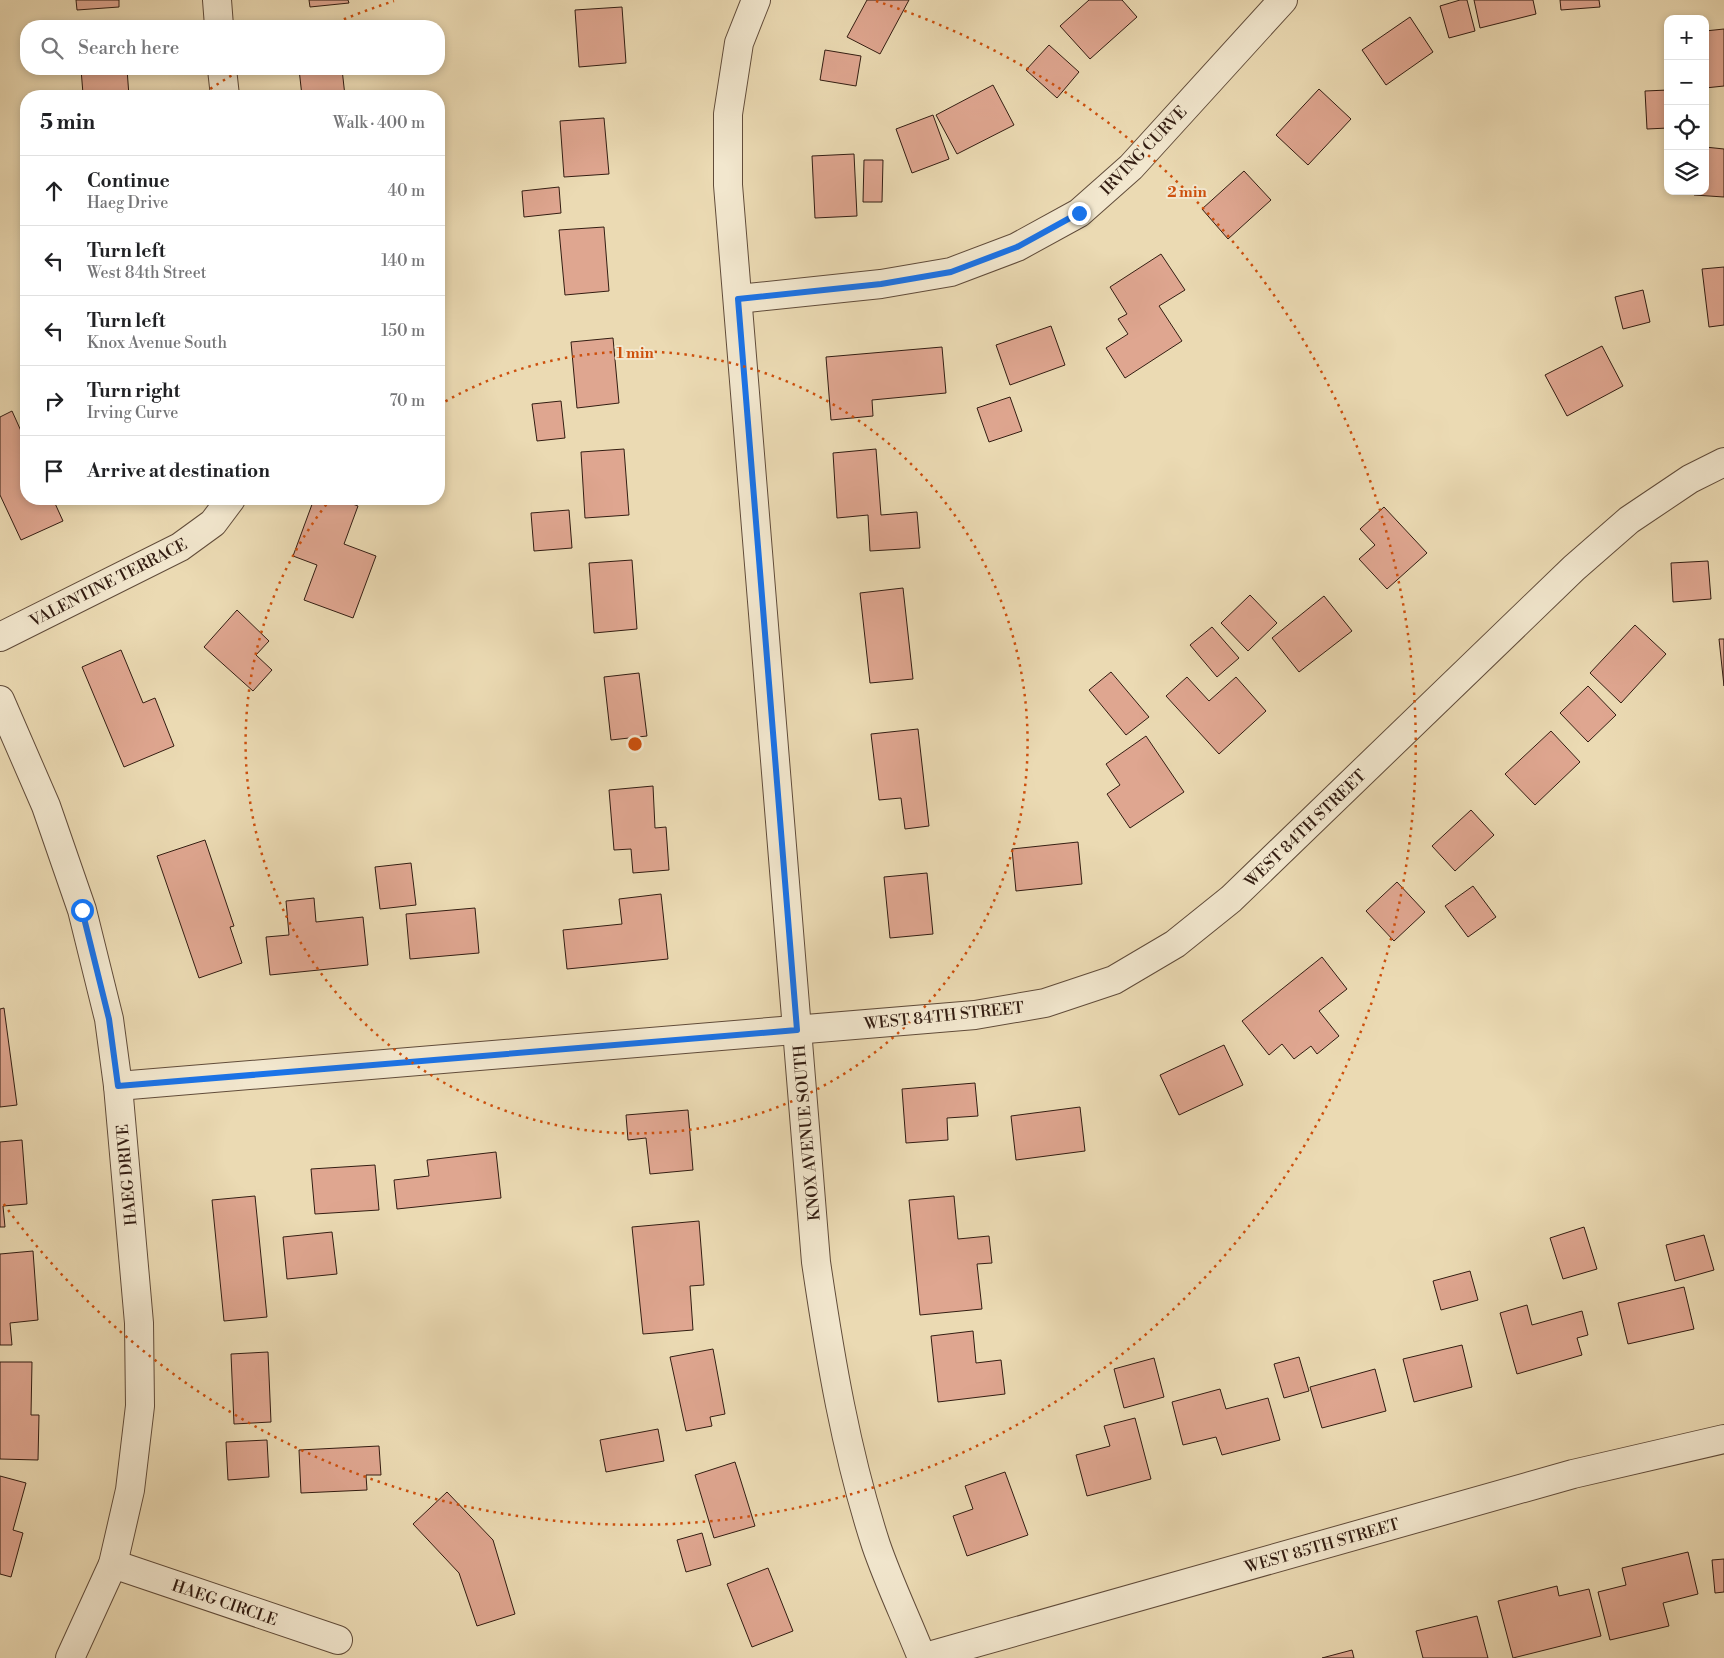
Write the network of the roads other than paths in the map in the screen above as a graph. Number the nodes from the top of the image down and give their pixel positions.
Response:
1 (217, 0) edge
2 (756, 0) edge
3 (1283, 0) edge
4 (219, 20) edge
5 (223, 75) edge
6 (224, 90) edge
7 (738, 299) junction
8 (1724, 462) edge
9 (227, 505) edge
10 (0, 637) edge
11 (0, 700) edge
12 (797, 1030) junction
13 (118, 1086) junction
14 (1724, 1440) edge
15 (113, 1564) junction
16 (338, 1640) dead end
17 (70, 1658) edge
18 (922, 1658) edge

1 - 4 street
2 - 7 street, KNOX AVENUE SOUTH
3 - 7 street, IRVING CURVE
5 - 6 street
7 - 12 street, KNOX AVENUE SOUTH
8 - 12 street, WEST 84TH STREET
9 - 10 street, VALENTINE TERRACE
11 - 13 street, HAEG DRIVE
12 - 13 street, WEST 84TH STREET
12 - 18 street, KNOX AVENUE SOUTH
13 - 15 street, HAEG DRIVE
14 - 18 street, WEST 85TH STREET
15 - 16 street, HAEG CIRCLE
15 - 17 street, HAEG DRIVE

